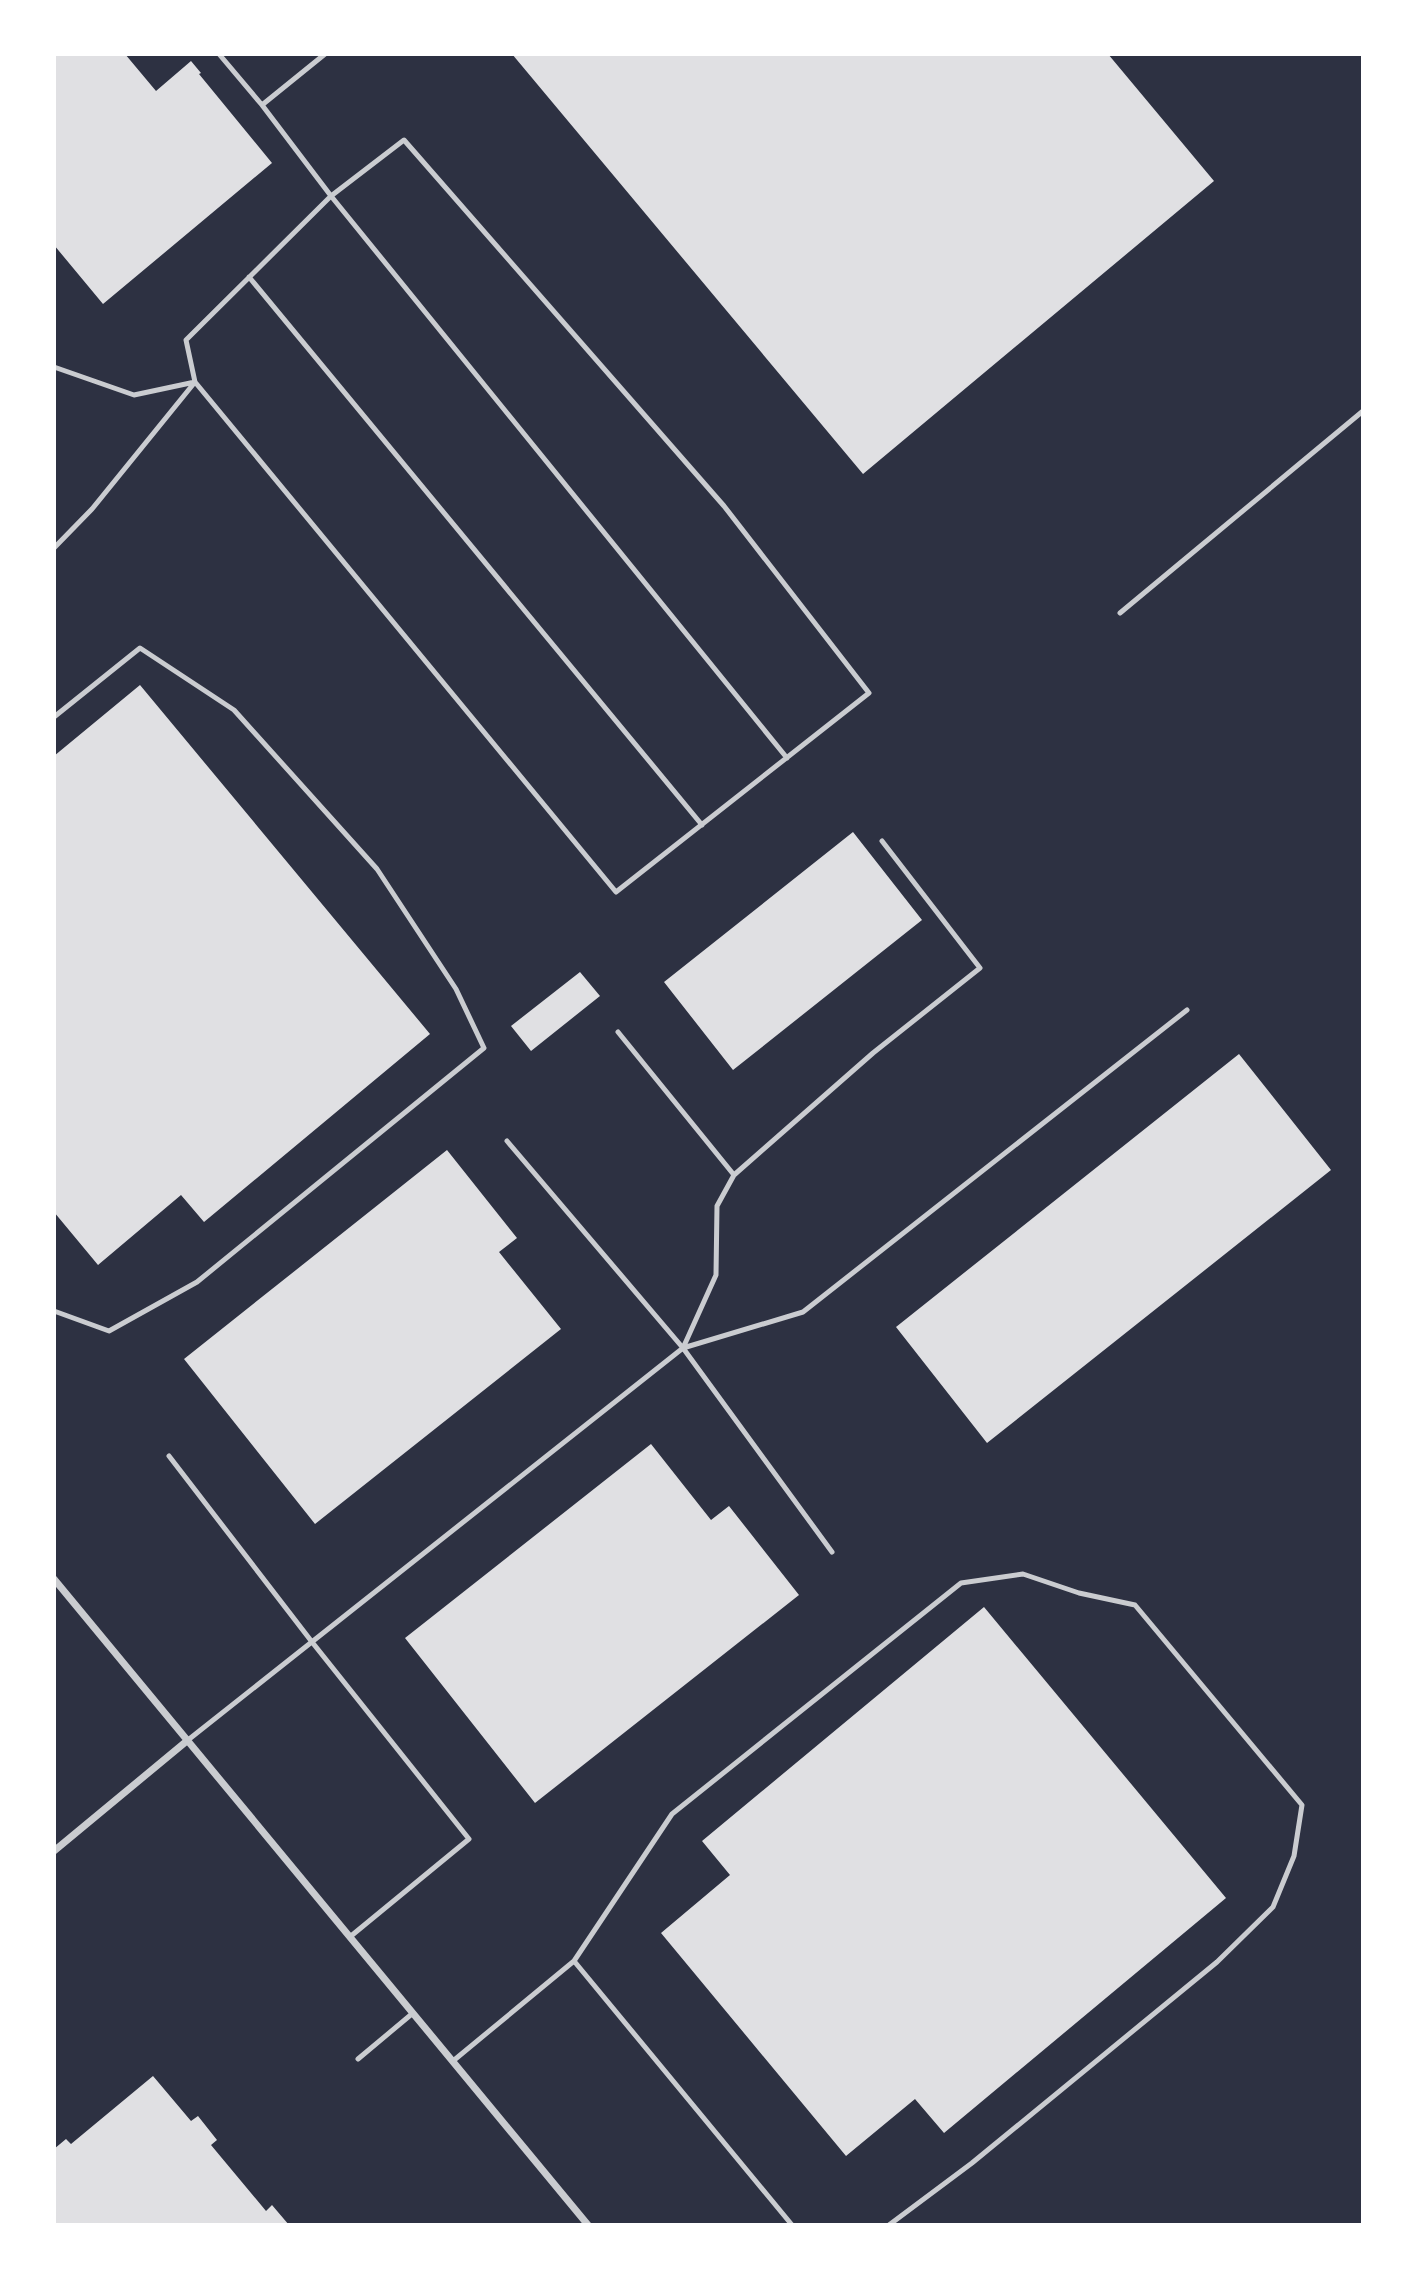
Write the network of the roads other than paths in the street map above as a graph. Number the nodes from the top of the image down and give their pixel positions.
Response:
1 (219, 54) edge
2 (324, 54) edge
3 (261, 105) junction
4 (331, 196) junction
5 (249, 277) junction
6 (54, 367) edge
7 (195, 382) junction
8 (1363, 411) edge
9 (54, 548) edge
10 (1120, 613) dead end
11 (54, 718) edge
12 (787, 758) junction
13 (702, 825) junction
14 (882, 841) dead end
15 (1187, 1010) dead end
16 (618, 1032) dead end
17 (507, 1141) dead end
18 (734, 1175) junction
19 (54, 1311) edge
20 (683, 1348) junction
21 (169, 1456) dead end
22 (832, 1552) dead end
23 (54, 1579) edge
24 (312, 1642) junction
25 (188, 1740) junction
26 (54, 1851) edge
27 (351, 1936) junction
28 (574, 1961) junction
29 (413, 2013) junction
30 (359, 2059) dead end
31 (453, 2061) junction
32 (588, 2225) edge
33 (792, 2225) edge
34 (889, 2225) edge

1 - 3 lane
2 - 3 lane
3 - 4 lane
4 - 5 lane
4 - 12 lane
4 - 12 lane
5 - 7 lane
5 - 13 lane
6 - 7 lane
7 - 9 lane
7 - 13 lane
8 - 10 lane
11 - 19 lane
12 - 13 lane
14 - 18 lane
15 - 20 lane
16 - 18 lane
17 - 20 lane
18 - 20 lane
20 - 22 lane
20 - 24 lane
21 - 24 lane
23 - 25 street
24 - 25 lane
24 - 27 lane
25 - 26 street
25 - 27 street
27 - 29 street
28 - 31 lane
28 - 33 lane
28 - 34 lane
29 - 30 lane
29 - 31 street
31 - 32 street

